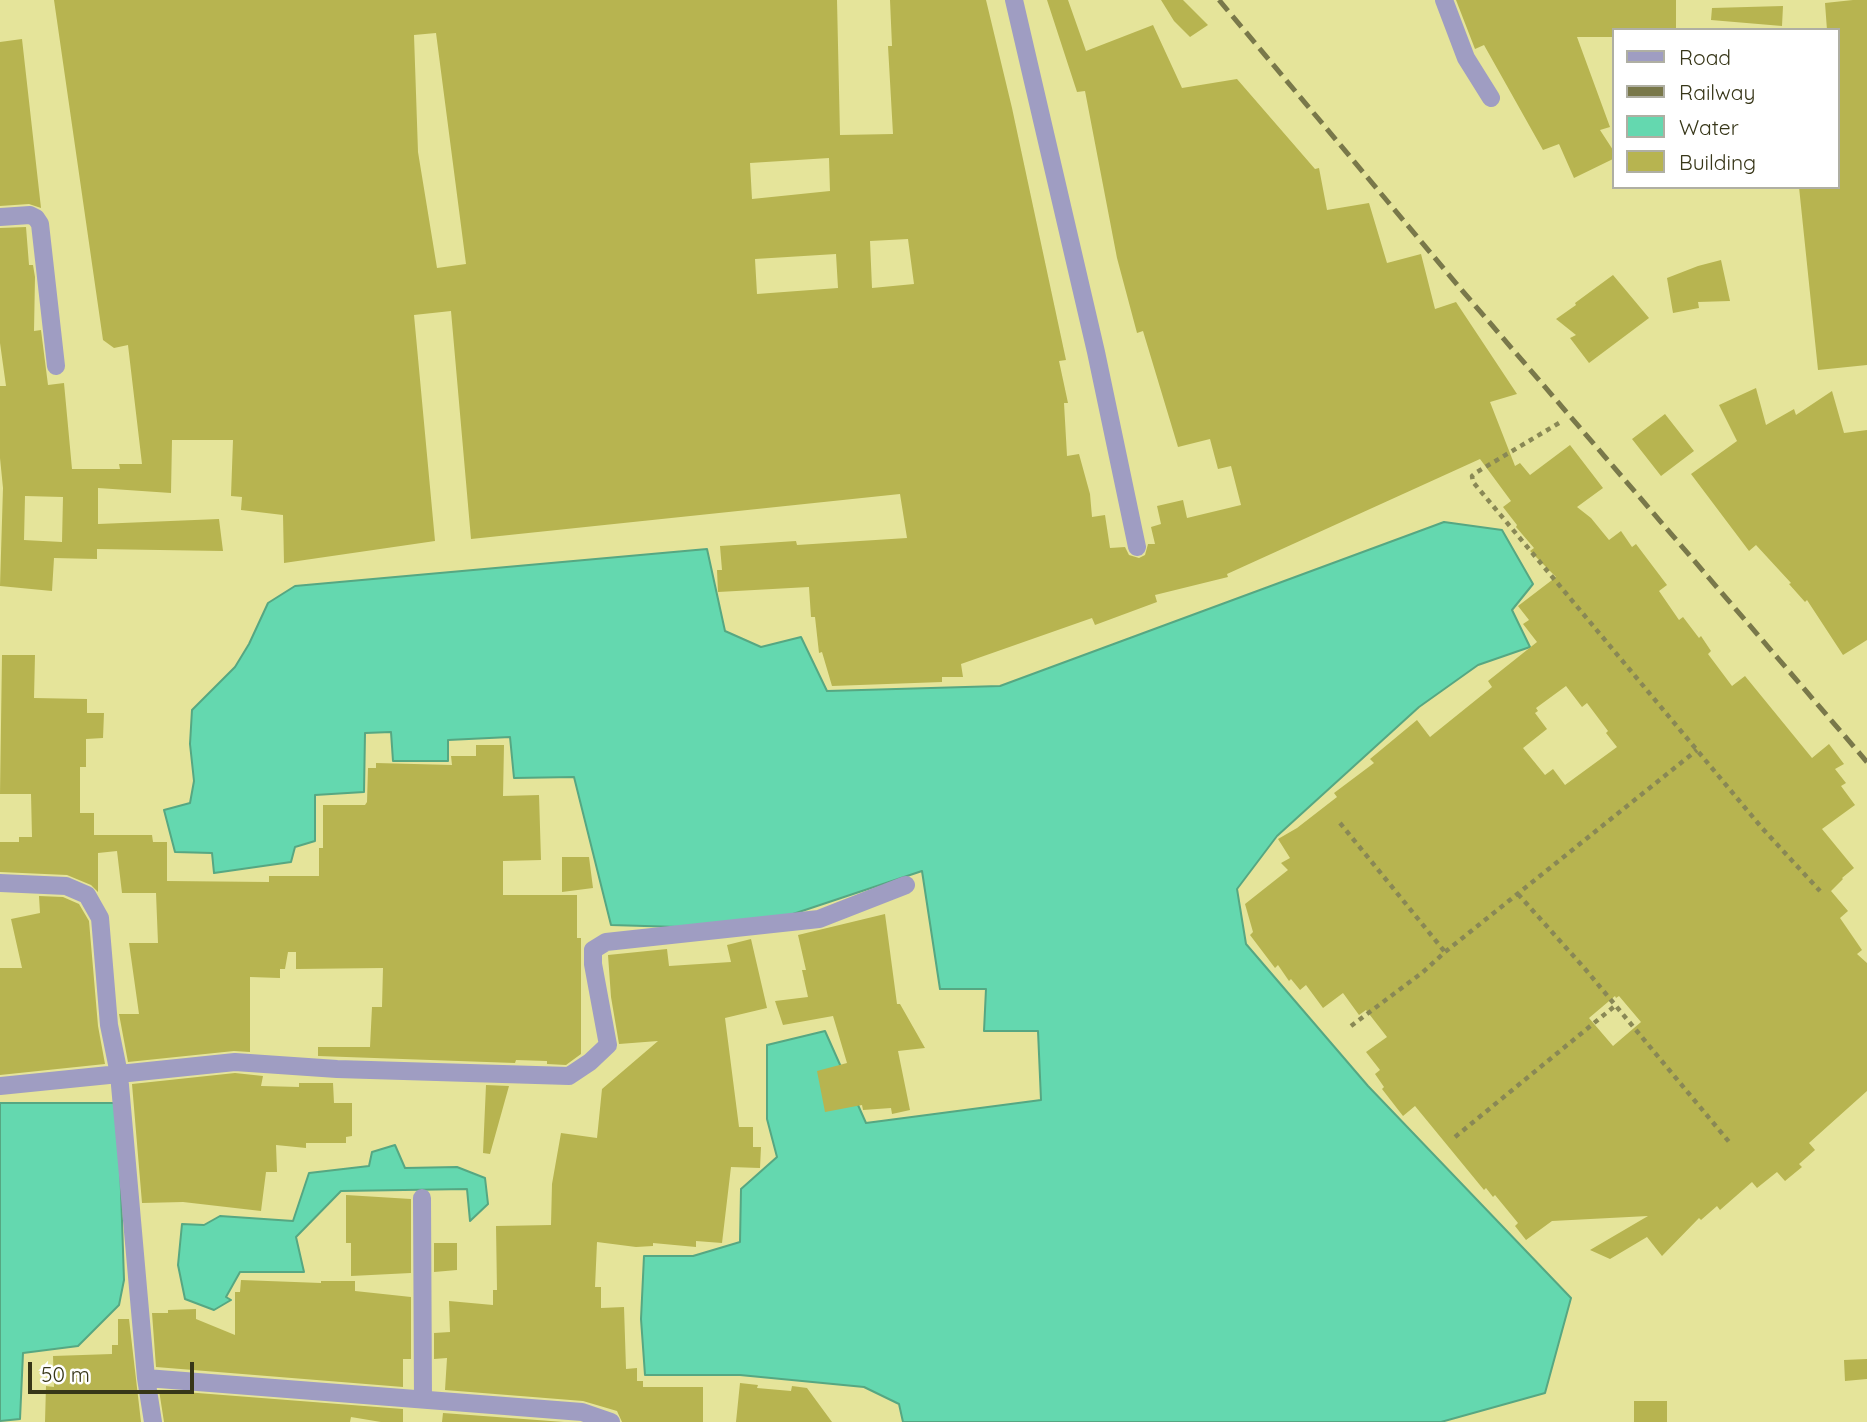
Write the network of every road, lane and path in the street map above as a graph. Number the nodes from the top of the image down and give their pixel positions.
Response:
1 (1014, 0) edge
2 (1444, 0) edge
3 (1491, 98) dead end
4 (0, 217) edge
5 (56, 366) dead end
6 (1559, 424) dead end
7 (1137, 547) dead end
8 (1697, 750) junction
9 (1340, 823) dead end
10 (0, 883) edge
11 (906, 884) dead end
12 (1819, 891) dead end
13 (1518, 894) junction
14 (1445, 952) junction
15 (1616, 1005) junction
16 (1351, 1026) dead end
17 (119, 1074) junction
18 (0, 1086) edge
19 (1455, 1137) dead end
20 (1730, 1143) dead end
21 (422, 1198) dead end
22 (146, 1378) junction
23 (423, 1399) junction
24 (153, 1422) edge
25 (611, 1422) edge

1 - 7 street
2 - 3 street
4 - 5 street
6 - 8 path
8 - 12 path
8 - 13 path
9 - 14 path
10 - 17 street
11 - 17 street
13 - 14 path
13 - 15 path
14 - 16 path
15 - 19 path
15 - 20 path
17 - 18 street
17 - 22 street
21 - 23 street
22 - 23 street
22 - 24 street
23 - 25 street

